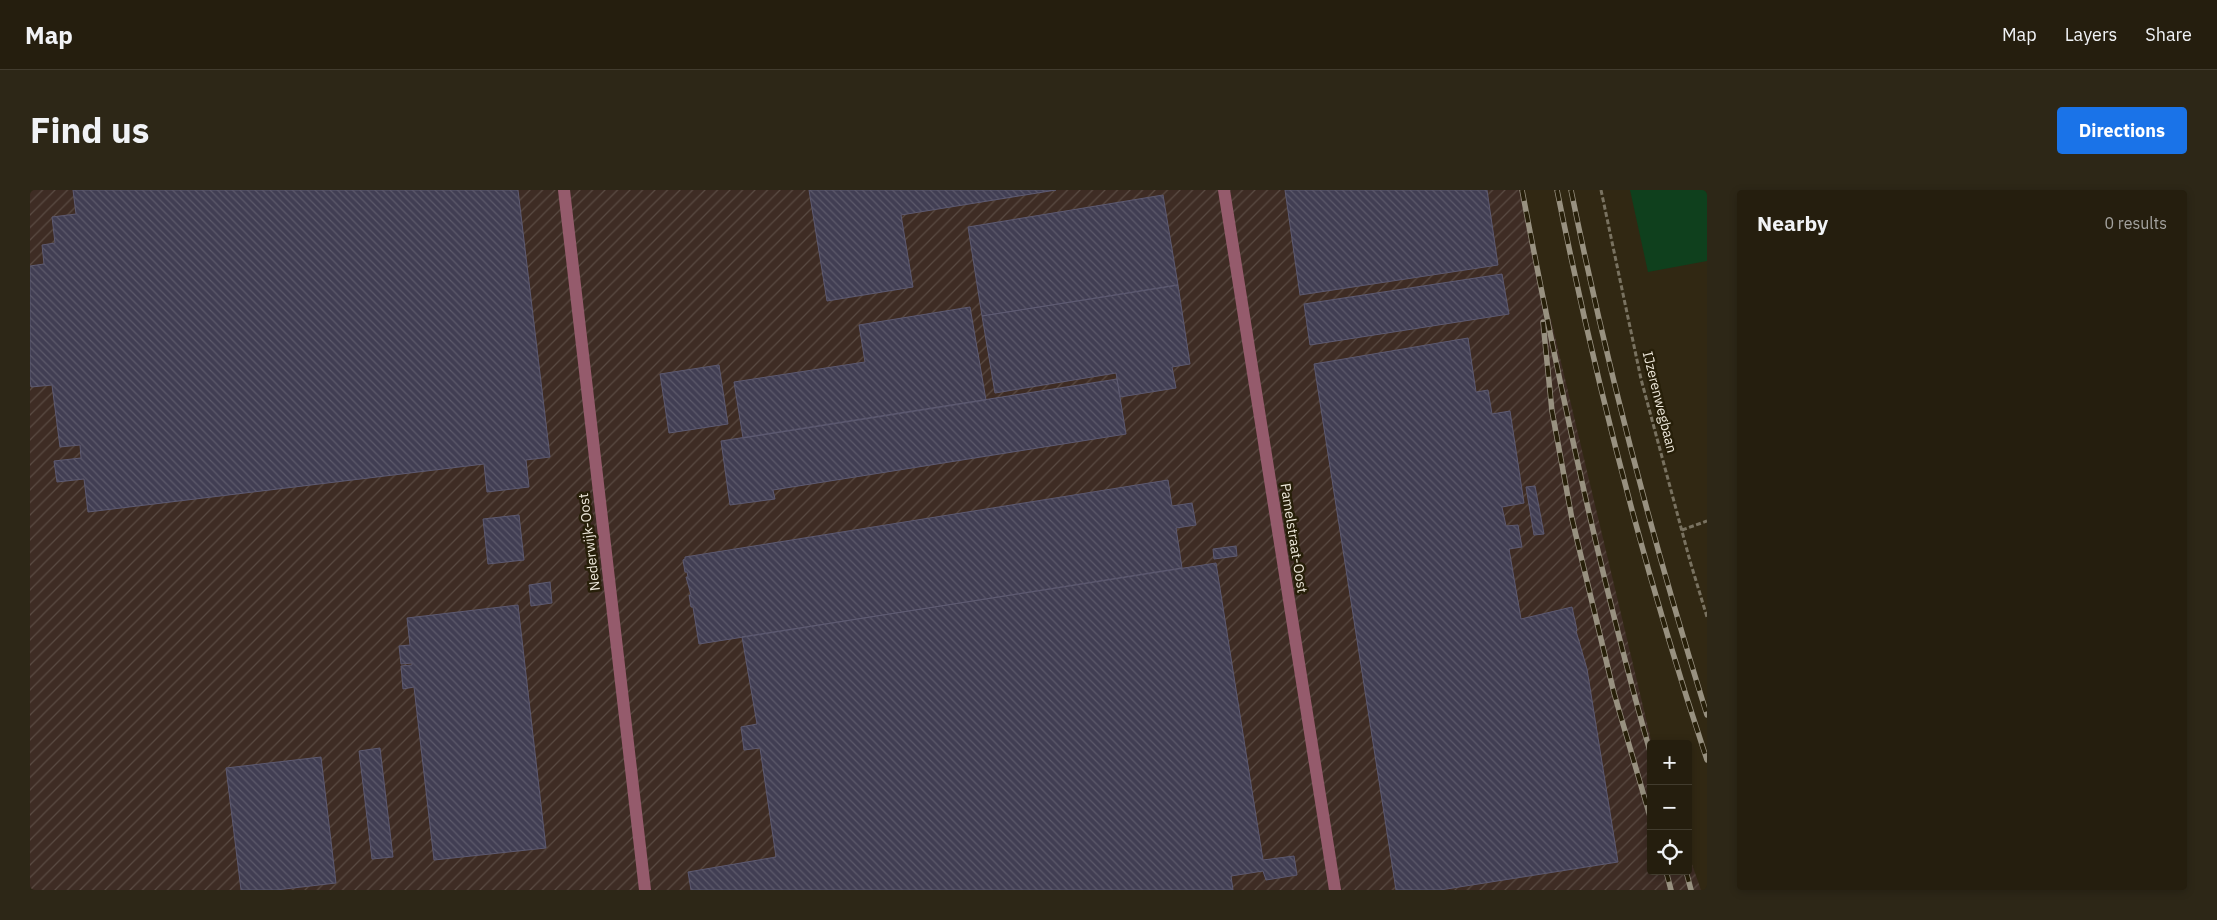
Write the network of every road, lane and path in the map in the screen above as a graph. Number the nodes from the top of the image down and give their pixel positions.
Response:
1 (564, 190) edge
2 (1224, 190) edge
3 (1601, 190) edge
4 (1707, 521) edge
5 (1682, 530) junction
6 (1707, 617) edge
7 (645, 890) edge
8 (1336, 890) edge

1 - 7 street, Nederwijk-Oost
2 - 8 street, Pamelstraat-Oost
3 - 5 path, IJzerenwegbaan
4 - 5 path
5 - 6 path, IJzerenwegbaan

